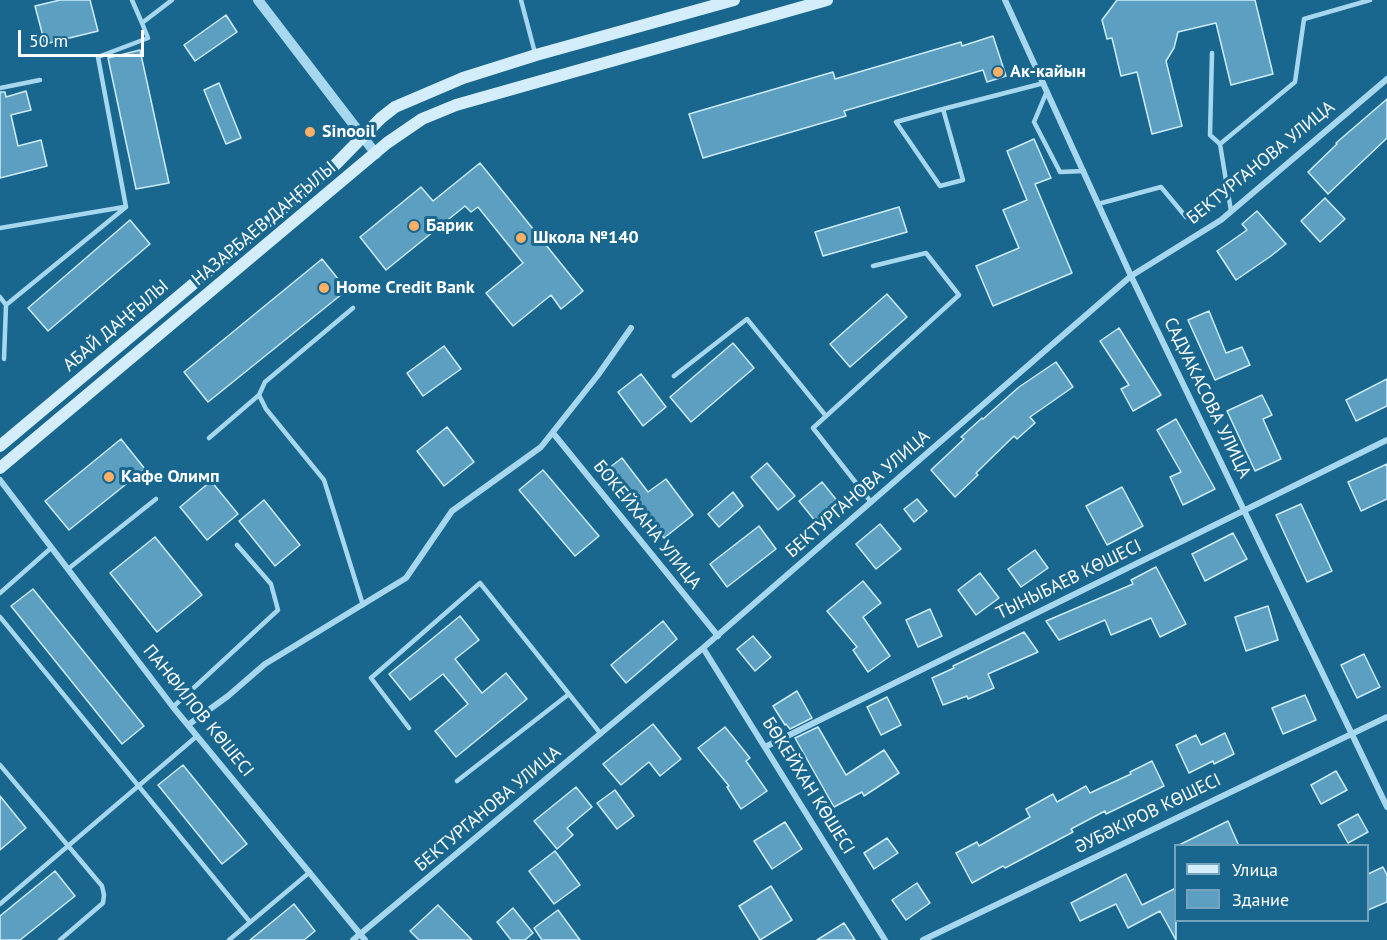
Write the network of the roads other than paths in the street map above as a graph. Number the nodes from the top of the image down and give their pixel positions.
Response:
1 (132, 0) edge
2 (172, 0) edge
3 (258, 0) edge
4 (521, 0) edge
5 (734, 0) edge
6 (827, 0) edge
7 (1005, 0) edge
8 (1370, 0) edge
9 (142, 23) junction
10 (1212, 53) dead end
11 (536, 55) junction
12 (1387, 79) edge
13 (40, 80) dead end
14 (1044, 83) junction
15 (0, 88) edge
16 (1047, 91) junction
17 (943, 110) junction
18 (363, 137) junction
19 (1220, 144) junction
20 (376, 154) junction
21 (1084, 171) junction
22 (1098, 204) junction
23 (126, 207) junction
24 (1231, 211) junction
25 (1186, 217) dead end
26 (0, 228) edge
27 (873, 266) dead end
28 (1131, 276) junction
29 (0, 297) edge
30 (6, 305) junction
31 (353, 308) dead end
32 (631, 328) dead end
33 (4, 359) dead end
34 (674, 376) dead end
35 (260, 395) junction
36 (826, 416) junction
37 (553, 433) junction
38 (209, 438) dead end
39 (1387, 440) edge
40 (0, 446) edge
41 (0, 468) edge
42 (0, 480) edge
43 (156, 499) dead end
44 (872, 502) junction
45 (1244, 510) junction
46 (237, 545) dead end
47 (51, 548) junction
48 (68, 569) junction
49 (0, 593) edge
50 (363, 605) junction
51 (0, 617) edge
52 (718, 636) junction
53 (703, 648) junction
54 (569, 694) junction
55 (173, 707) junction
56 (1387, 717) edge
57 (188, 725) junction
58 (409, 728) dead end
59 (1351, 733) junction
60 (601, 734) junction
61 (197, 736) junction
62 (765, 747) junction
63 (0, 765) edge
64 (457, 781) dead end
65 (139, 785) junction
66 (1387, 807) edge
67 (69, 845) junction
68 (310, 872) junction
69 (0, 904) edge
70 (250, 922) junction
71 (362, 933) junction
72 (60, 940) edge
73 (229, 940) edge
74 (353, 940) edge
75 (365, 940) edge
76 (885, 940) edge
77 (923, 940) edge

1 - 9 lane
2 - 9 lane
3 - 18 street
4 - 11 lane
5 - 11 main road
6 - 20 main road, НАЗАРБАЕВ ДАҢҒЫЛЫ
7 - 14 street, САДУАКАСОВА УЛИЦА
8 - 19 lane
9 - 23 lane
10 - 19 lane
11 - 18 main road
12 - 24 street, БЕКТУРГАНОВА УЛИЦА
13 - 15 lane
14 - 16 street, САДУАКАСОВА УЛИЦА
14 - 17 lane
16 - 21 street, САДУАКАСОВА УЛИЦА
16 - 21 lane
17 - 17 lane
18 - 20 street
18 - 40 main road, АБАЙ ДАҢҒЫЛЫ
19 - 24 lane
20 - 41 main road, НАЗАРБАЕВ ДАҢҒЫЛЫ
21 - 22 street, САДУАКАСОВА УЛИЦА
22 - 25 lane
22 - 28 street, САДУАКАСОВА УЛИЦА
23 - 26 lane
23 - 30 lane
24 - 28 street, БЕКТУРГАНОВА УЛИЦА
27 - 36 lane
28 - 44 street, БЕКТУРГАНОВА УЛИЦА
28 - 45 street, САДУАКАСОВА УЛИЦА
29 - 30 lane
30 - 33 lane
31 - 35 lane
32 - 37 street
34 - 36 lane
35 - 38 lane
35 - 50 lane
36 - 44 lane
37 - 50 street
37 - 52 street, БОКЕЙХАНА УЛИЦА
39 - 45 street, ТЫНЫБАЕВ КӨШЕСІ
42 - 47 street, ПАНФИЛОВ КӨШЕСІ
43 - 48 lane
44 - 52 street, БЕКТУРГАНОВА УЛИЦА
45 - 59 street, САДУАКАСОВА УЛИЦА
45 - 62 street, ТЫНЫБАЕВ КӨШЕСІ
46 - 55 lane
47 - 48 street, ПАНФИЛОВ КӨШЕСІ
47 - 49 lane
48 - 55 street, ПАНФИЛОВ КӨШЕСІ
50 - 57 street
51 - 65 lane
52 - 53 street, БЕКТУРГАНОВА УЛИЦА
53 - 60 street, БЕКТУРГАНОВА УЛИЦА
53 - 62 street, БӨКЕЙХАН КӨШЕСІ
54 - 58 lane
54 - 60 lane
54 - 64 lane
55 - 57 street, ПАНФИЛОВ КӨШЕСІ
56 - 59 street, ӘУБӘКІРОВ КӨШЕСІ
57 - 61 street, ПАНФИЛОВ КӨШЕСІ
59 - 66 street, САДУАКАСОВА УЛИЦА
59 - 77 street, ӘУБӘКІРОВ КӨШЕСІ
60 - 71 street, БЕКТУРГАНОВА УЛИЦА
61 - 65 lane
61 - 68 street, ПАНФИЛОВ КӨШЕСІ
62 - 76 street, БӨКЕЙХАН КӨШЕСІ
63 - 67 lane
65 - 67 lane
65 - 70 lane
67 - 69 lane
67 - 72 lane
68 - 70 lane
68 - 71 street, ПАНФИЛОВ КӨШЕСІ
70 - 73 lane
71 - 74 street, БЕКТУРГАНОВА УЛИЦА
71 - 75 street, ПАНФИЛОВ КӨШЕСІ

